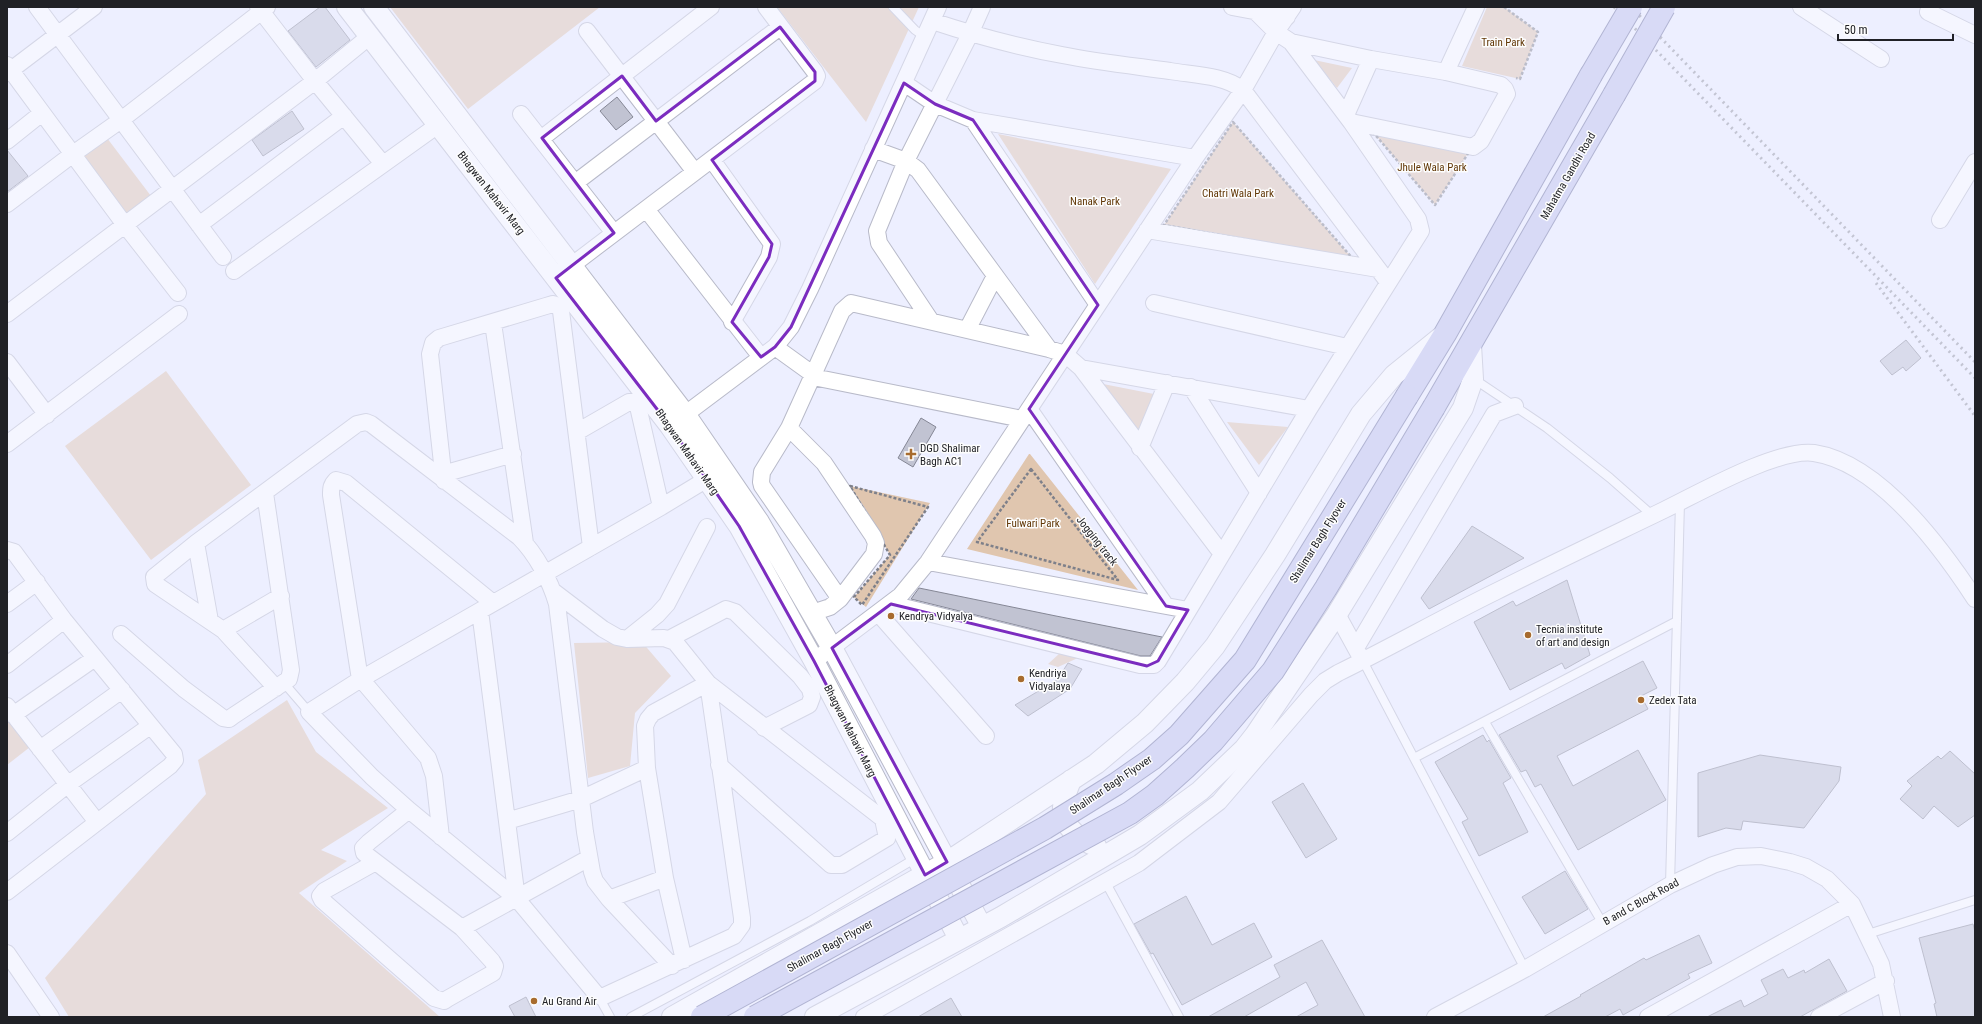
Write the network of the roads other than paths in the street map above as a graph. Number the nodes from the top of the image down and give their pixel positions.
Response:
1 (37, 7) edge
2 (94, 7) edge
3 (347, 7) edge
4 (374, 7) edge
5 (710, 7) edge
6 (766, 7) edge
7 (893, 7) edge
8 (982, 7) edge
9 (1232, 7) edge
10 (1476, 7) edge
11 (1631, 7) edge
12 (1664, 7) edge
13 (1801, 7) edge
14 (1930, 7) edge
15 (262, 8) edge
16 (1253, 9) edge
17 (1290, 12) edge
18 (935, 14) edge
19 (780, 27) junction
20 (587, 31) dead end
21 (1276, 32) junction
22 (970, 34) junction
23 (58, 35) junction
24 (1975, 35) edge
25 (370, 36) junction
26 (925, 37) junction
27 (1291, 42) junction
28 (1881, 58) dead end
29 (1371, 59) junction
30 (8, 70) edge
31 (1446, 72) junction
32 (622, 76) junction
33 (315, 81) junction
34 (904, 83) junction
35 (1243, 90) junction
36 (935, 104) junction
37 (42, 113) junction
38 (521, 114) dead end
39 (344, 116) junction
40 (1348, 119) junction
41 (121, 120) junction
42 (972, 120) junction
43 (656, 121) junction
44 (438, 125) junction
45 (542, 138) junction
46 (7, 141) edge
47 (874, 149) junction
48 (72, 154) junction
49 (1195, 158) junction
50 (712, 160) junction
51 (906, 161) junction
52 (1975, 162) edge
53 (383, 164) junction
54 (696, 172) junction
55 (576, 184) junction
56 (172, 188) junction
57 (7, 204) edge
58 (646, 209) junction
59 (1940, 220) dead end
60 (125, 225) junction
61 (199, 225) junction
62 (1147, 230) junction
63 (614, 233) junction
64 (223, 258) dead end
65 (572, 266) junction
66 (1378, 269) junction
67 (234, 271) dead end
68 (995, 276) junction
69 (556, 278) junction
70 (1388, 282) junction
71 (178, 293) dead end
72 (1154, 303) dead end
73 (1098, 305) junction
74 (7, 314) edge
75 (179, 314) dead end
76 (931, 321) junction
77 (493, 322) junction
78 (732, 322) junction
79 (967, 330) junction
80 (1445, 334) junction
81 (1471, 345) junction
82 (775, 347) junction
83 (1347, 347) junction
84 (1049, 348) junction
85 (1065, 354) junction
86 (761, 357) junction
87 (7, 362) edge
88 (1081, 368) junction
89 (812, 375) junction
90 (1167, 383) junction
91 (1472, 384) junction
92 (1191, 387) junction
93 (1515, 406) junction
94 (1308, 409) junction
95 (1025, 414) junction
96 (47, 415) junction
97 (678, 420) junction
98 (790, 428) junction
99 (577, 432) junction
100 (7, 444) edge
101 (1140, 448) junction
102 (513, 454) junction
103 (723, 469) junction
104 (443, 477) junction
105 (706, 479) junction
106 (1259, 493) junction
107 (265, 494) junction
108 (1680, 502) junction
109 (661, 507) junction
110 (1652, 515) junction
111 (707, 527) dead end
112 (196, 543) junction
113 (525, 543) junction
114 (591, 547) junction
115 (7, 550) edge
116 (1222, 554) junction
117 (928, 562) junction
118 (544, 574) junction
119 (37, 582) junction
120 (553, 591) junction
121 (281, 596) junction
122 (840, 598) junction
123 (1975, 598) edge
124 (7, 604) edge
125 (891, 604) junction
126 (1166, 606) junction
127 (486, 607) junction
128 (1188, 610) junction
129 (812, 613) junction
130 (878, 613) junction
131 (1337, 614) junction
132 (64, 620) junction
133 (210, 621) junction
134 (1677, 621) junction
135 (223, 630) junction
136 (121, 634) dead end
137 (627, 639) junction
138 (669, 639) junction
139 (832, 648) junction
140 (1359, 655) junction
141 (95, 658) junction
142 (814, 661) junction
143 (7, 665) edge
144 (361, 679) junction
145 (708, 684) junction
146 (280, 686) junction
147 (122, 690) junction
148 (10, 710) edge
149 (309, 712) junction
150 (1485, 722) junction
151 (150, 726) junction
152 (764, 728) junction
153 (986, 736) dead end
154 (40, 749) junction
155 (1414, 758) junction
156 (719, 765) junction
157 (647, 768) junction
158 (1071, 780) junction
159 (67, 785) junction
160 (581, 799) junction
161 (1182, 806) junction
162 (409, 810) junction
163 (507, 821) junction
164 (97, 822) junction
165 (1193, 824) junction
166 (7, 833) edge
167 (441, 837) junction
168 (1123, 845) junction
169 (589, 858) junction
170 (947, 862) junction
171 (374, 863) junction
172 (921, 866) junction
173 (665, 878) junction
174 (1106, 883) junction
175 (1670, 885) junction
176 (7, 892) edge
177 (609, 899) junction
178 (517, 900) junction
179 (1975, 900) edge
180 (1852, 904) junction
181 (1603, 924) junction
182 (982, 927) junction
183 (462, 928) junction
184 (1868, 934) junction
185 (959, 939) junction
186 (7, 953) edge
187 (678, 963) junction
188 (1525, 969) junction
189 (12, 973) edge
190 (1886, 981) junction
191 (599, 996) junction
192 (818, 1016) edge
193 (51, 1017) edge
194 (610, 1017) edge
195 (631, 1017) edge
196 (672, 1017) edge
197 (702, 1017) edge
198 (755, 1017) edge
199 (864, 1017) edge
200 (1179, 1017) edge
201 (1435, 1017) edge
202 (1648, 1017) edge
203 (1819, 1017) edge
204 (1892, 1017) edge

1 - 23 street
2 - 23 street
3 - 25 street, Bhagwan Mahavir Marg
4 - 65 street, Bhagwan Mahavir Marg
5 - 32 street
6 - 19 street
7 - 26 lane
8 - 22 street
9 - 16 street
10 - 31 street
11 - 80 main road, bridge
12 - 81 main road, Mahatma Gandhi Road, bridge
13 - 28 street
14 - 24 street
15 - 33 street
15 - 41 street
16 - 17 street
16 - 21 street
17 - 21 street
18 - 22 street
18 - 26 street
19 - 43 street
19 - 50 street
20 - 32 street
21 - 27 street
21 - 35 street
22 - 35 street
22 - 36 street
23 - 30 street
23 - 41 street
25 - 33 street
25 - 44 street, Bhagwan Mahavir Marg
26 - 34 street
27 - 29 street
27 - 40 street
29 - 31 street
29 - 40 street
30 - 37 street
31 - 40 street
32 - 43 street
32 - 45 street
33 - 39 street
33 - 56 street
34 - 36 street
34 - 47 street
35 - 49 street
35 - 66 street
36 - 42 street
36 - 51 street
37 - 46 street
37 - 48 street
38 - 45 street
39 - 53 street
39 - 61 street
40 - 70 street
41 - 48 street
41 - 56 street
42 - 49 street
42 - 73 street
43 - 54 street
43 - 55 street
44 - 53 street
44 - 69 street, Bhagwan Mahavir Marg
45 - 55 street
47 - 51 street
47 - 82 street
48 - 57 street
48 - 60 street
49 - 62 street
50 - 54 street
50 - 78 street
51 - 68 street
51 - 76 street
52 - 59 street
53 - 67 street
54 - 58 street
55 - 63 street
56 - 60 street
56 - 61 street
58 - 63 street
58 - 78 street
60 - 71 street
60 - 74 street
61 - 64 street
62 - 66 street
62 - 73 street
63 - 65 street
65 - 69 street
65 - 97 street, Bhagwan Mahavir Marg
66 - 70 street
68 - 79 street
68 - 84 street
69 - 97 street, Bhagwan Mahavir Marg
70 - 83 street
72 - 83 street
73 - 85 street
75 - 96 street
76 - 79 street
76 - 89 street
77 - 99 street
77 - 102 street
77 - 104 street
78 - 86 street
79 - 84 street
80 - 158 street
80 - 197 main road, Shalimar Bagh Flyover, bridge
81 - 91 street
81 - 198 main road, bridge
82 - 86 street
82 - 89 street
83 - 94 street
84 - 85 street
85 - 88 street
85 - 95 street
86 - 97 street
87 - 96 street
88 - 90 street
88 - 101 street
89 - 95 street
89 - 98 street
90 - 92 street
90 - 101 street
91 - 93 lane
91 - 131 street
92 - 94 street
92 - 106 street
93 - 110 lane
93 - 140 street
94 - 106 street
95 - 117 street
95 - 126 street
96 - 100 street
97 - 103 street, Bhagwan Mahavir Marg
97 - 105 street, Bhagwan Mahavir Marg
98 - 122 street
98 - 122 street
99 - 109 street
99 - 114 street
101 - 116 street
102 - 104 street
102 - 113 street
103 - 105 street
103 - 129 street, Bhagwan Mahavir Marg
104 - 107 street
104 - 113 street
105 - 109 street
105 - 142 street, Bhagwan Mahavir Marg
106 - 116 street
107 - 112 street
107 - 121 street
108 - 110 street
108 - 123 street
108 - 134 lane
109 - 114 street
110 - 140 street
111 - 137 street
112 - 133 street
112 - 133 street
113 - 118 street
114 - 118 street
115 - 119 street
116 - 128 street
117 - 125 street
117 - 126 street
118 - 120 street
118 - 127 street
119 - 124 street
119 - 132 street
120 - 137 street
120 - 160 street
121 - 135 street
121 - 146 street
122 - 129 street
125 - 128 street
125 - 130 street
126 - 128 street
127 - 144 street
127 - 144 street
127 - 163 street
129 - 139 street, Bhagwan Mahavir Marg
130 - 139 street
130 - 153 street
131 - 140 street
131 - 161 street
132 - 141 street
132 - 143 street
133 - 135 street
134 - 150 lane
134 - 175 lane
135 - 146 street
136 - 146 street
137 - 138 street
138 - 145 street
138 - 152 street
139 - 142 street
139 - 170 street, Bhagwan Mahavir Marg
140 - 155 lane
140 - 165 street
141 - 147 street
141 - 148 street
142 - 172 street, Bhagwan Mahavir Marg
144 - 149 street
144 - 167 street
145 - 152 street
145 - 156 street
145 - 157 street
146 - 149 lane
147 - 151 street
147 - 154 street
148 - 154 street
149 - 162 street
150 - 155 lane
150 - 181 lane
151 - 159 street
151 - 164 street
152 - 156 street
154 - 159 street
155 - 188 lane
156 - 187 street
157 - 160 street
157 - 173 street
158 - 168 street
158 - 170 street
159 - 164 street
159 - 166 street
160 - 163 street
160 - 169 street
161 - 165 street
161 - 168 street
162 - 167 street
162 - 171 street
163 - 178 street
164 - 176 street
165 - 174 street
167 - 178 street
168 - 182 street
169 - 177 street
169 - 178 street
170 - 172 street
170 - 182 street, Bhagwan Mahavir Marg
171 - 183 street
171 - 183 street
172 - 185 street, Bhagwan Mahavir Marg
172 - 195 lane
172 - 196 street
173 - 177 street
173 - 187 street
174 - 199 street
174 - 200 lane
175 - 180 street, B and C Block Road
175 - 181 street, B and C Block Road
177 - 187 street
178 - 183 street
178 - 191 street
179 - 184 lane
180 - 184 street, B and C Block Road
180 - 202 street
181 - 188 street, B and C Block Road
182 - 185 street
184 - 190 street, B and C Block Road
185 - 192 street
186 - 189 street
187 - 191 street
188 - 201 street, B and C Block Road
189 - 193 street
190 - 203 street
190 - 204 street, B and C Block Road
191 - 194 lane

